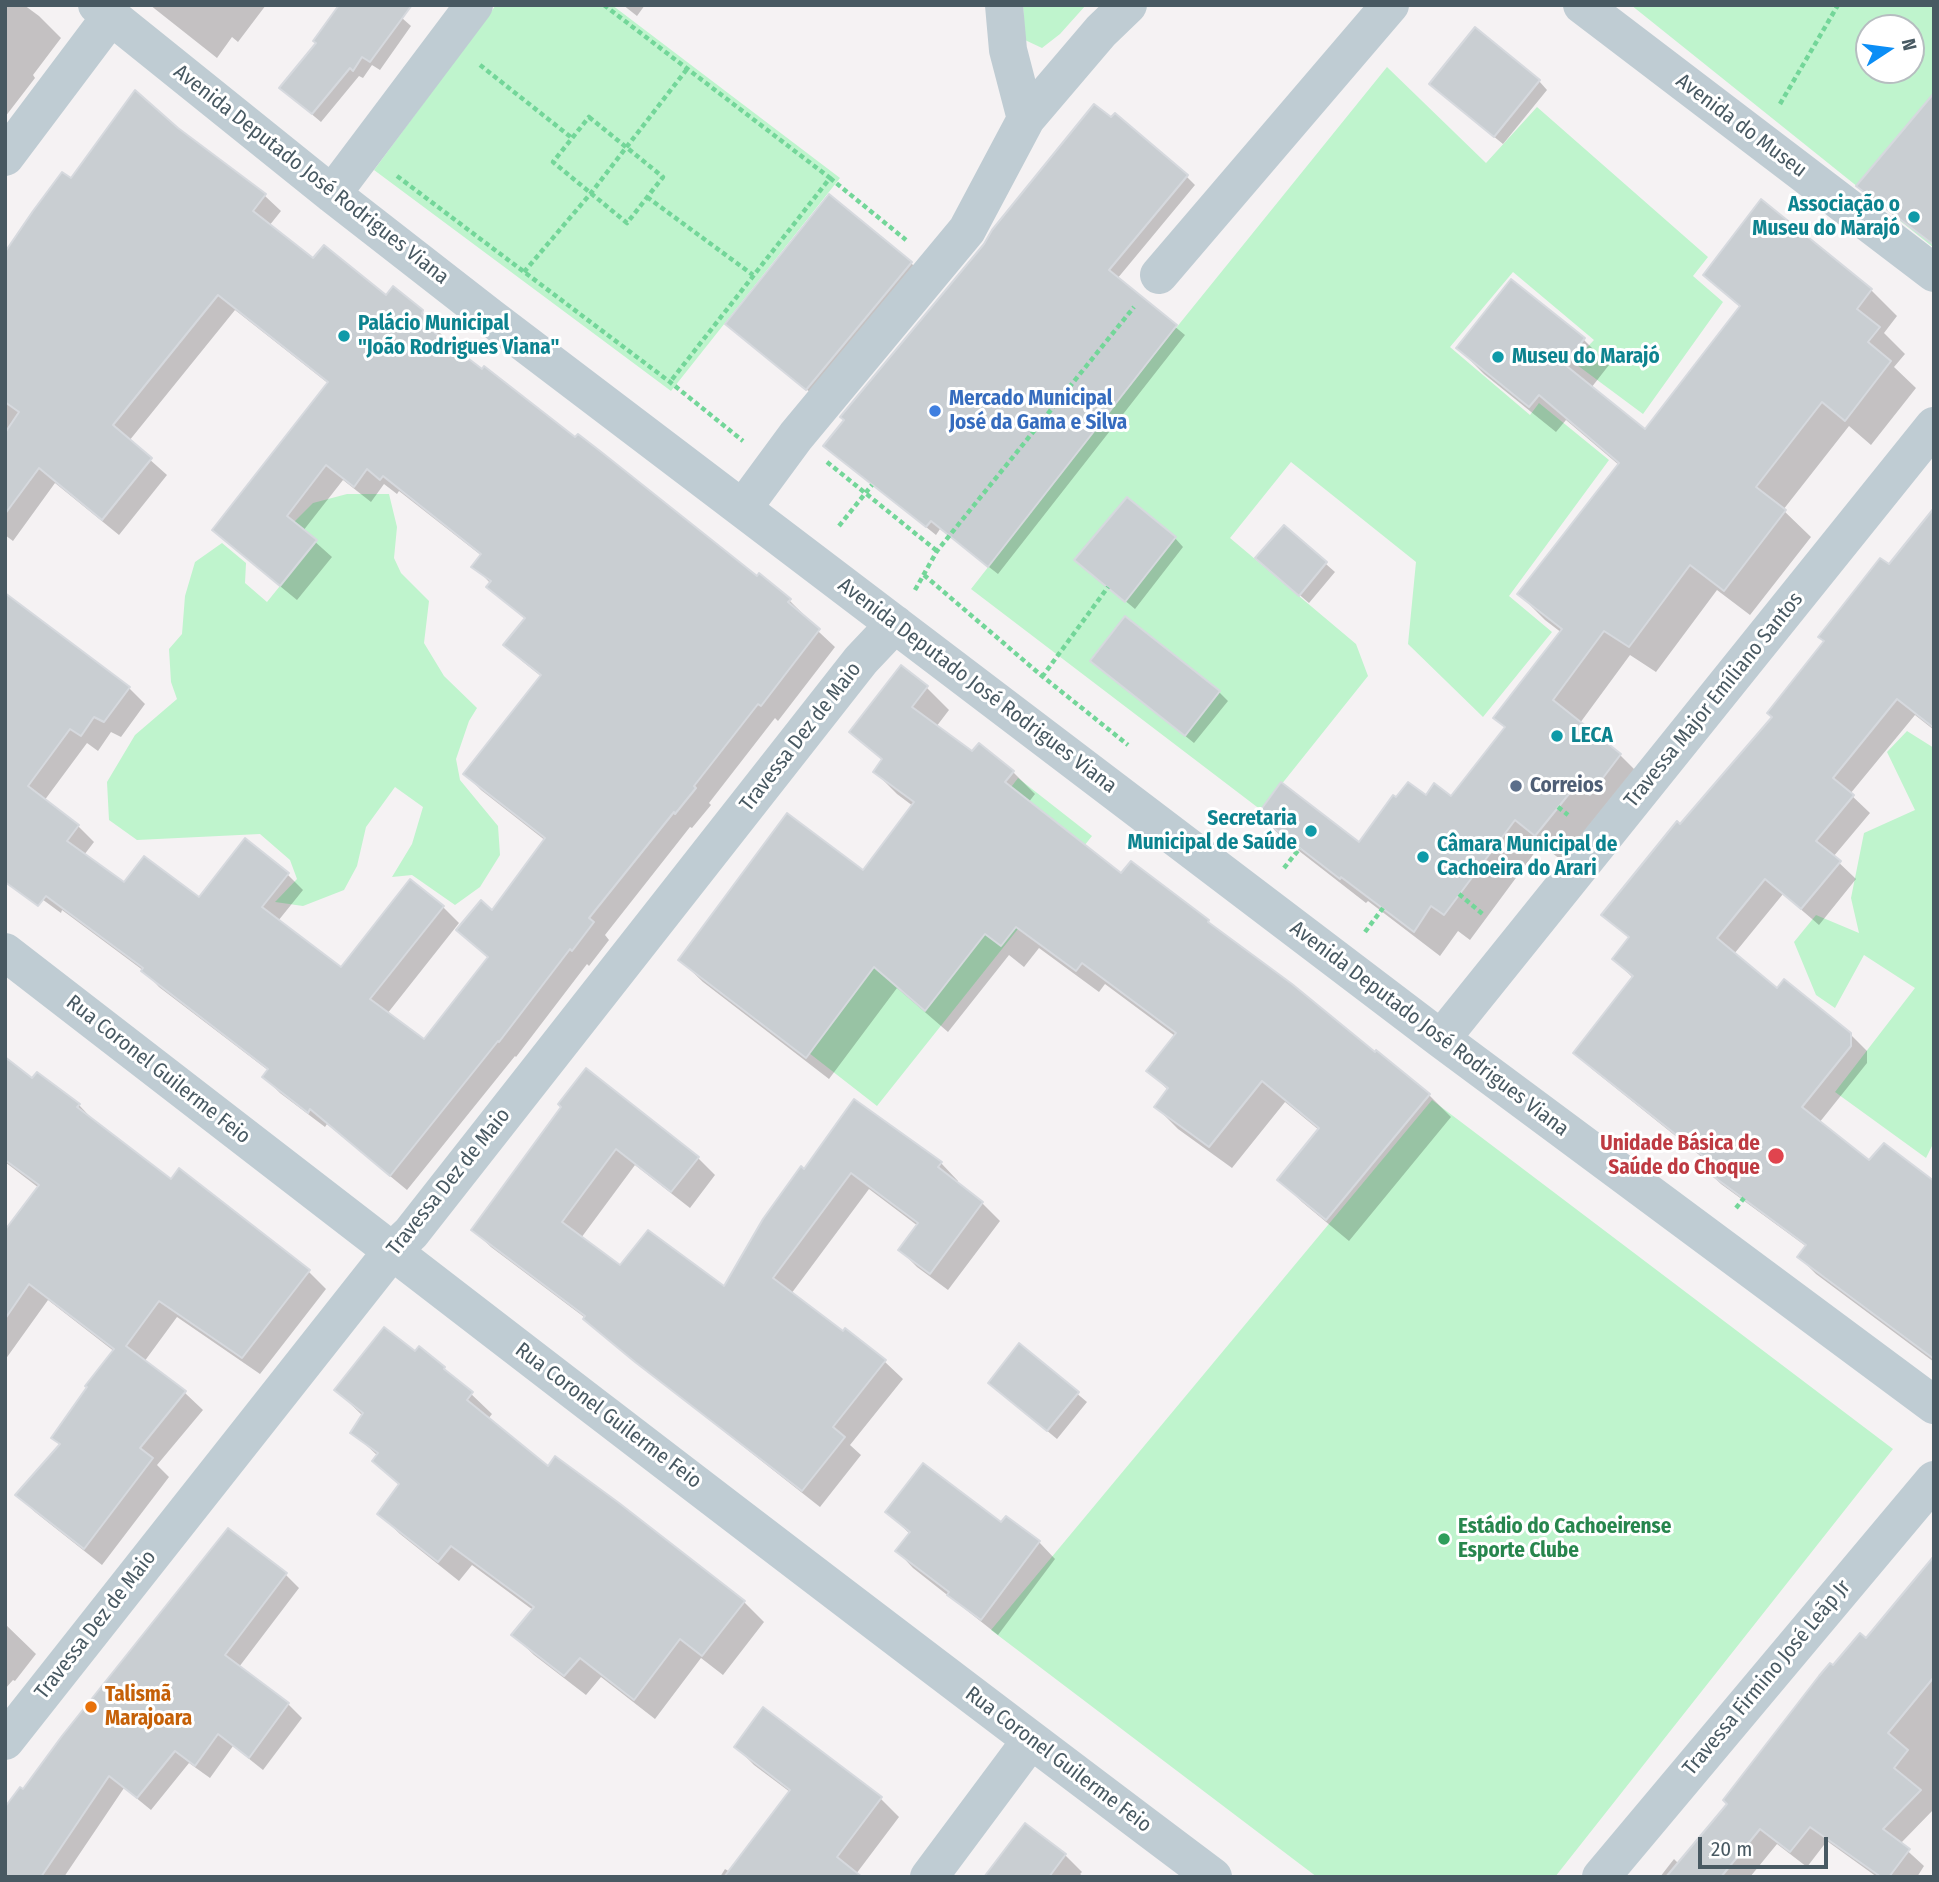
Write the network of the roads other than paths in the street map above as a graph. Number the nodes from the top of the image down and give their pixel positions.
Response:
1 (474, 5) edge
2 (1004, 5) edge
3 (1128, 5) edge
4 (1390, 5) edge
5 (1582, 5) edge
6 (104, 11) edge
7 (1026, 119) junction
8 (5, 157) edge
9 (332, 194) junction
10 (1934, 272) edge
11 (1159, 275) road end
12 (1934, 426) edge
13 (743, 508) junction
14 (895, 624) junction
15 (5, 952) edge
16 (1441, 1039) junction
17 (392, 1251) junction
18 (1934, 1405) edge
19 (1934, 1480) edge
20 (1031, 1740) junction
21 (5, 1741) edge
22 (929, 1877) edge
23 (1213, 1877) edge
24 (1601, 1877) edge

1 - 9 street
2 - 7 street
3 - 7 street
4 - 11 street
5 - 10 street, Avenida do Museu
6 - 8 street
6 - 9 street, Avenida Deputado José Rodrigues Viana
7 - 13 street
9 - 13 street, Avenida Deputado José Rodrigues Viana
12 - 16 street, Travessa Major Emíliano Santos
13 - 14 street, Avenida Deputado José Rodrigues Viana
14 - 16 street, Avenida Deputado José Rodrigues Viana
14 - 17 street, Travessa Dez de Maio
15 - 17 street, Rua Coronel Guilerme Feio
16 - 18 street, Avenida Deputado José Rodrigues Viana
17 - 20 street, Rua Coronel Guilerme Feio
17 - 21 street, Travessa Dez de Maio
19 - 24 street, Travessa Firmino José Leãp Jr
20 - 22 street
20 - 23 street, Rua Coronel Guilerme Feio

